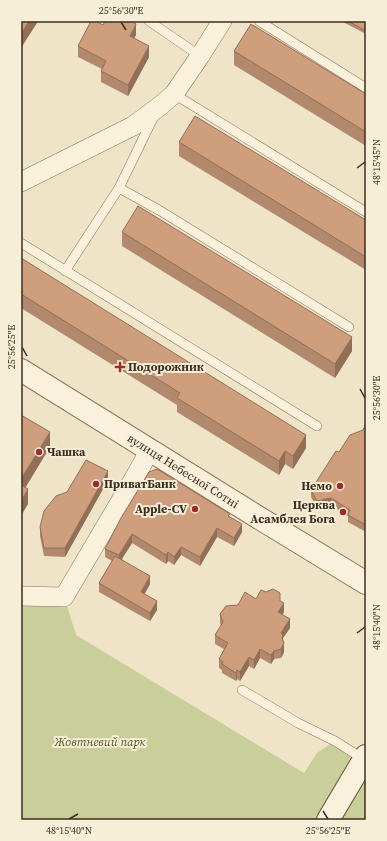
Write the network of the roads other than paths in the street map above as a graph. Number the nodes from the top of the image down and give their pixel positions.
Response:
1 (149, 21) edge
2 (222, 21) edge
3 (259, 21) edge
4 (200, 56) junction
5 (366, 88) edge
6 (167, 100) junction
7 (21, 182) edge
8 (119, 188) junction
9 (366, 212) edge
10 (21, 243) edge
11 (65, 271) junction
12 (349, 327) dead end
13 (21, 370) edge
14 (317, 426) dead end
15 (150, 450) junction
16 (366, 583) edge
17 (21, 596) edge
18 (242, 690) dead end
19 (365, 759) edge
20 (328, 820) edge

1 - 4 lane
2 - 4 street
3 - 5 lane
4 - 6 street
6 - 7 street
6 - 8 lane
6 - 9 lane
8 - 11 lane
8 - 12 lane
10 - 11 lane
11 - 14 lane
13 - 15 street, вулиця Небесної Сотні
15 - 16 street, вулиця Небесної Сотні
15 - 17 street
18 - 19 lane
19 - 20 street

